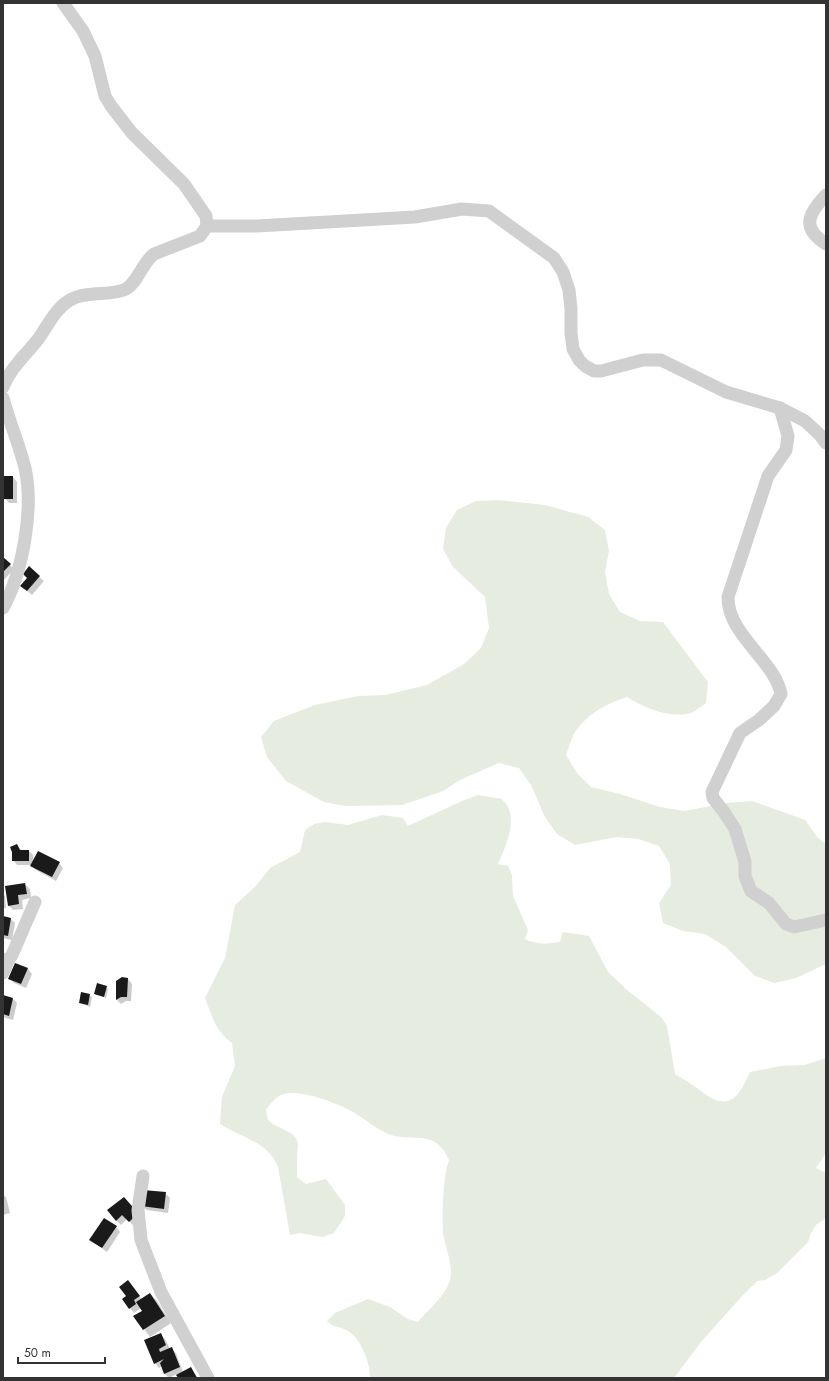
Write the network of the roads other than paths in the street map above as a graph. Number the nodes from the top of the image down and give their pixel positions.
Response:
1 (63, 3) edge
2 (826, 195) edge
3 (207, 226) junction
4 (826, 244) edge
5 (3, 387) edge
6 (3, 398) edge
7 (780, 408) junction
8 (826, 443) edge
9 (3, 608) edge
10 (35, 902) dead end
11 (826, 920) edge
12 (6, 959) edge
13 (3, 974) edge
14 (143, 1176) dead end
15 (208, 1378) edge

1 - 3 street
2 - 4 street
3 - 5 street
3 - 7 street
6 - 9 street
7 - 8 street
7 - 11 street
10 - 12 street
12 - 13 street
14 - 15 street

